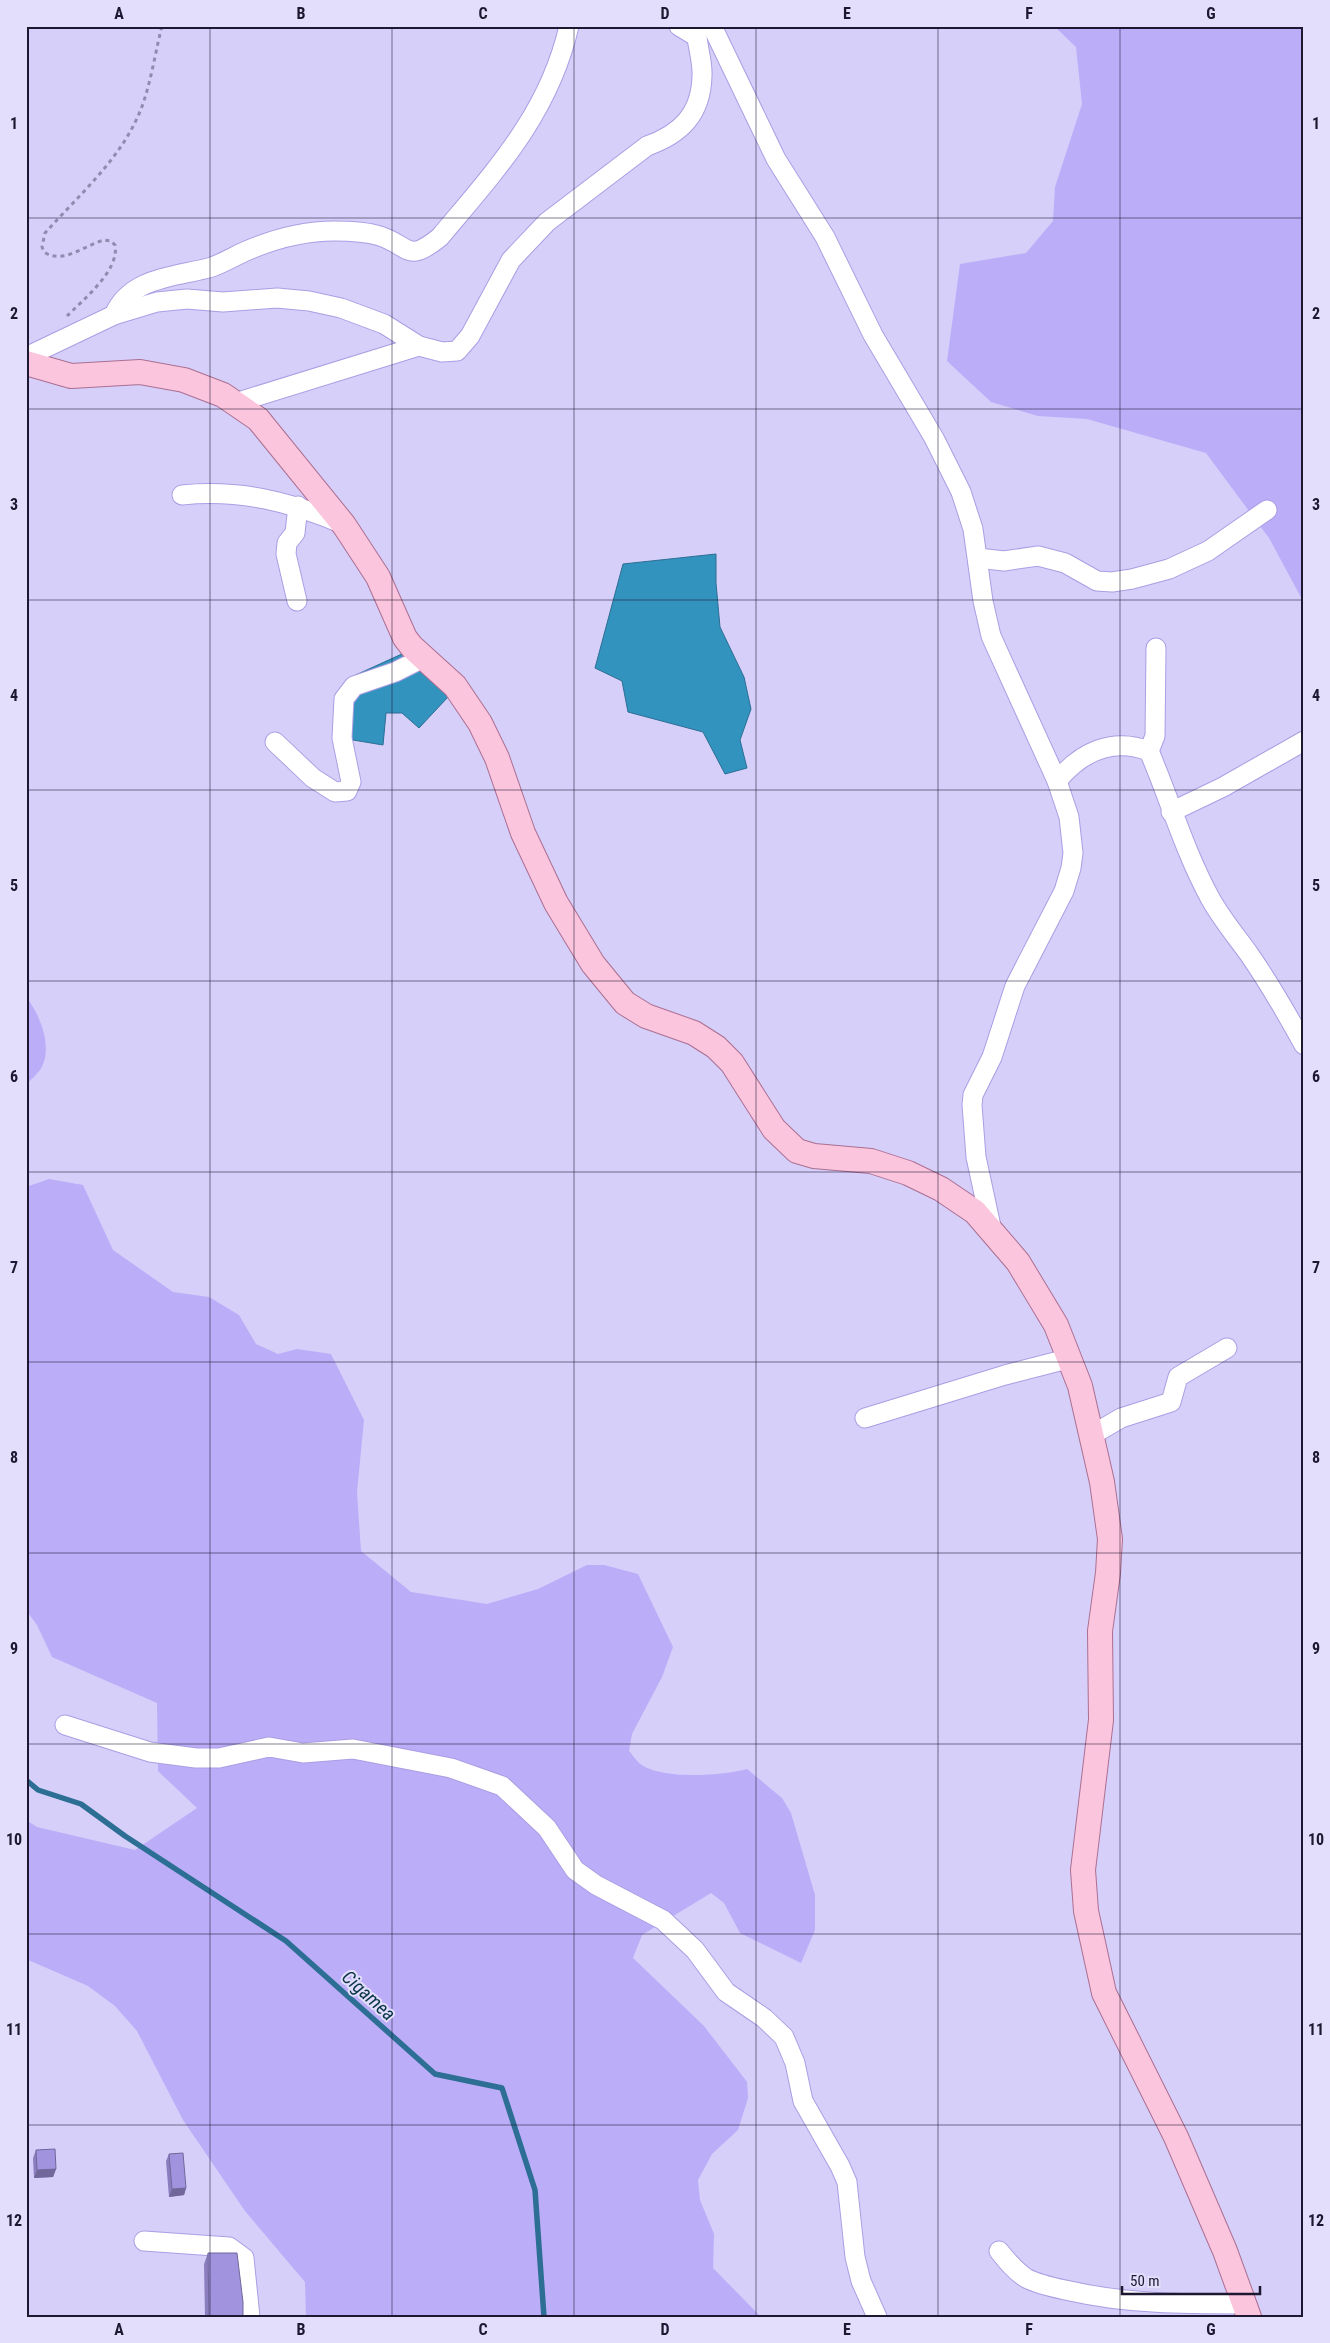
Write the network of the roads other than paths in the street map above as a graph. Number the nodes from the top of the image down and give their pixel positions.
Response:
1 (569, 26) edge
2 (679, 26) edge
3 (702, 30) edge
4 (114, 315) junction
5 (419, 346) junction
6 (26, 357) edge
7 (26, 362) edge
8 (235, 402) junction
9 (182, 496) dead end
10 (298, 506) junction
11 (1267, 510) dead end
12 (344, 525) junction
13 (978, 558) junction
14 (297, 601) dead end
15 (1156, 648) dead end
16 (424, 658) junction
17 (1304, 740) edge
18 (275, 742) dead end
19 (1149, 751) junction
20 (1057, 781) junction
21 (1171, 812) junction
22 (1304, 1045) edge
23 (992, 1232) junction
24 (1227, 1348) dead end
25 (1071, 1358) junction
26 (866, 1418) dead end
27 (1092, 1435) junction
28 (65, 1725) dead end
29 (144, 2241) dead end
30 (999, 2251) dead end
31 (1246, 2311) edge
32 (250, 2317) edge
33 (877, 2317) edge

1 - 4 street
2 - 3 street
3 - 5 street
3 - 13 street
4 - 5 street
4 - 6 street
5 - 8 street
7 - 8 main road
8 - 12 main road
9 - 10 street
10 - 12 street
10 - 14 street
11 - 13 street
12 - 16 main road
13 - 20 street
15 - 19 street
16 - 18 street
16 - 23 main road
17 - 21 street
19 - 20 street
19 - 21 street
20 - 23 street
21 - 22 street
23 - 25 main road
24 - 27 street
25 - 26 street
25 - 27 main road
27 - 31 main road
28 - 33 street
29 - 32 street
30 - 31 street

